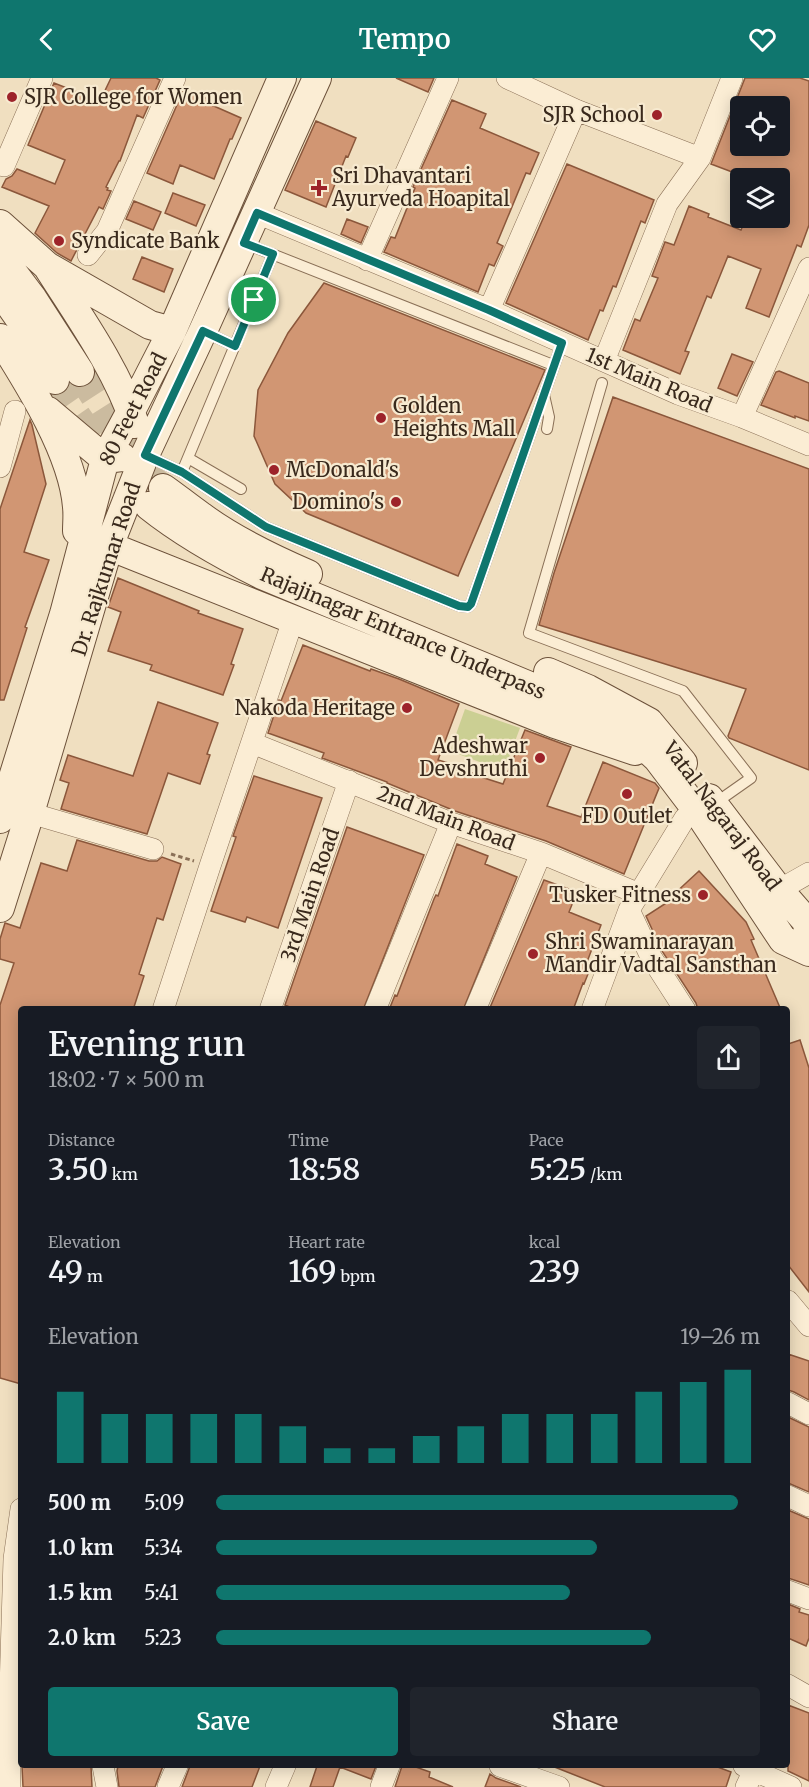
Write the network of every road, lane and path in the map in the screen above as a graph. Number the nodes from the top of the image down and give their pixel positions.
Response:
1 (42, 78) edge
2 (175, 78) edge
3 (282, 78) edge
4 (317, 78) edge
5 (448, 78) edge
6 (507, 78) edge
7 (732, 78) edge
8 (576, 110) junction
9 (700, 158) junction
10 (4, 166) dead end
11 (257, 213) junction
12 (0, 224) edge
13 (244, 243) junction
14 (273, 254) junction
15 (0, 255) edge
16 (88, 255) dead end
17 (368, 260) junction
18 (47, 266) junction
19 (809, 268) edge
20 (0, 291) edge
21 (489, 310) junction
22 (172, 330) junction
23 (203, 331) junction
24 (0, 338) edge
25 (562, 343) junction
26 (235, 346) junction
27 (604, 361) junction
28 (553, 365) junction
29 (602, 383) dead end
30 (47, 391) junction
31 (543, 394) junction
32 (131, 411) junction
33 (742, 417) junction
34 (547, 429) dead end
35 (809, 446) edge
36 (145, 455) junction
37 (188, 458) junction
38 (105, 459) junction
39 (0, 467) edge
40 (165, 489) junction
41 (241, 489) dead end
42 (109, 546) junction
43 (78, 558) junction
44 (293, 621) junction
45 (650, 722) joint
46 (252, 743) junction
47 (657, 758) junction
48 (349, 781) junction
49 (706, 808) junction
50 (30, 813) junction
51 (0, 819) edge
52 (451, 823) junction
53 (153, 849) joint
54 (541, 853) junction
55 (210, 866) junction
56 (809, 873) edge
57 (778, 890) junction
58 (634, 902) junction
59 (0, 908) edge
60 (809, 940) edge
61 (809, 952) edge
62 (164, 1006) edge
63 (271, 1006) edge
64 (377, 1006) edge
65 (477, 1006) edge
66 (594, 1006) edge
67 (682, 1006) edge
68 (790, 1303) edge
69 (809, 1326) edge
70 (790, 1404) edge
71 (809, 1414) edge
72 (790, 1498) edge
73 (809, 1506) edge
74 (18, 1530) edge
75 (790, 1592) edge
76 (809, 1599) edge
77 (790, 1687) edge
78 (809, 1697) edge
79 (103, 1768) edge
80 (176, 1768) edge
81 (284, 1768) edge
82 (388, 1768) edge
83 (507, 1768) edge
84 (748, 1774) edge
85 (549, 1780) edge
86 (10, 1787) edge
87 (107, 1787) edge
88 (168, 1787) edge
89 (276, 1787) edge
90 (381, 1787) edge
91 (791, 1787) edge

1 - 10 street
2 - 16 street
3 - 22 main road
4 - 11 main road, Dr. Rajkumar Road
5 - 17 street
6 - 8 street
7 - 9 street
8 - 9 street
8 - 21 street
9 - 27 street
11 - 13 main road, Dr. Rajkumar Road
11 - 17 street, 1st Main Road
12 - 18 main road
13 - 14 lane
13 - 23 main road, Dr. Rajkumar Road
14 - 26 lane
14 - 28 lane
15 - 30 main road
17 - 21 street, 1st Main Road
18 - 22 main road
18 - 32 main road
19 - 33 street
20 - 30 main road
21 - 25 street, 1st Main Road
22 - 32 main road, 80 Feet Road
23 - 26 lane
23 - 36 main road, Dr. Rajkumar Road
24 - 30 main road
25 - 27 street, 1st Main Road
25 - 28 lane
26 - 37 lane
27 - 33 street, 1st Main Road
28 - 31 lane
29 - 49 lane
30 - 38 main road
30 - 39 street
30 - 43 main road
31 - 34 lane
31 - 40 lane
32 - 36 main road
32 - 38 main road, 80 Feet Road
33 - 35 street, 1st Main Road
36 - 38 main road
36 - 40 lane
36 - 42 main road, Dr. Rajkumar Road
37 - 40 lane
37 - 41 lane
38 - 43 main road, 80 Feet Road
40 - 45 main road, Rajajinagar Entrance Underpass
40 - 47 main road, Rajajinagar Entrance Underpass
42 - 44 main road
42 - 50 main road, Dr. Rajkumar Road
43 - 51 main road, Dr. Rajkumar Road
44 - 46 street
44 - 47 main road
45 - 49 main road, Vatal Nagaraj Road
46 - 48 street, 2nd Main Road
46 - 55 street
47 - 49 main road, Vatal Nagaraj Road
48 - 52 street, 2nd Main Road
48 - 63 street, 3rd Main Road
49 - 57 main road, Vatal Nagaraj Road
49 - 58 street
49 - 61 main road, Vatal Nagaraj Road
50 - 53 street
50 - 59 main road, Dr. Rajkumar Road
52 - 54 street, 2nd Main Road
52 - 64 street
53 - 55 path
54 - 58 street, 2nd Main Road
54 - 65 street
55 - 62 street
56 - 57 street
57 - 60 main road, Vatal Nagaraj Road
58 - 66 street
58 - 67 street
68 - 69 street
70 - 71 street
72 - 73 street
74 - 86 street
75 - 76 street
77 - 78 street
79 - 87 street
80 - 88 street
81 - 89 street
82 - 90 street
83 - 85 street
84 - 91 street

